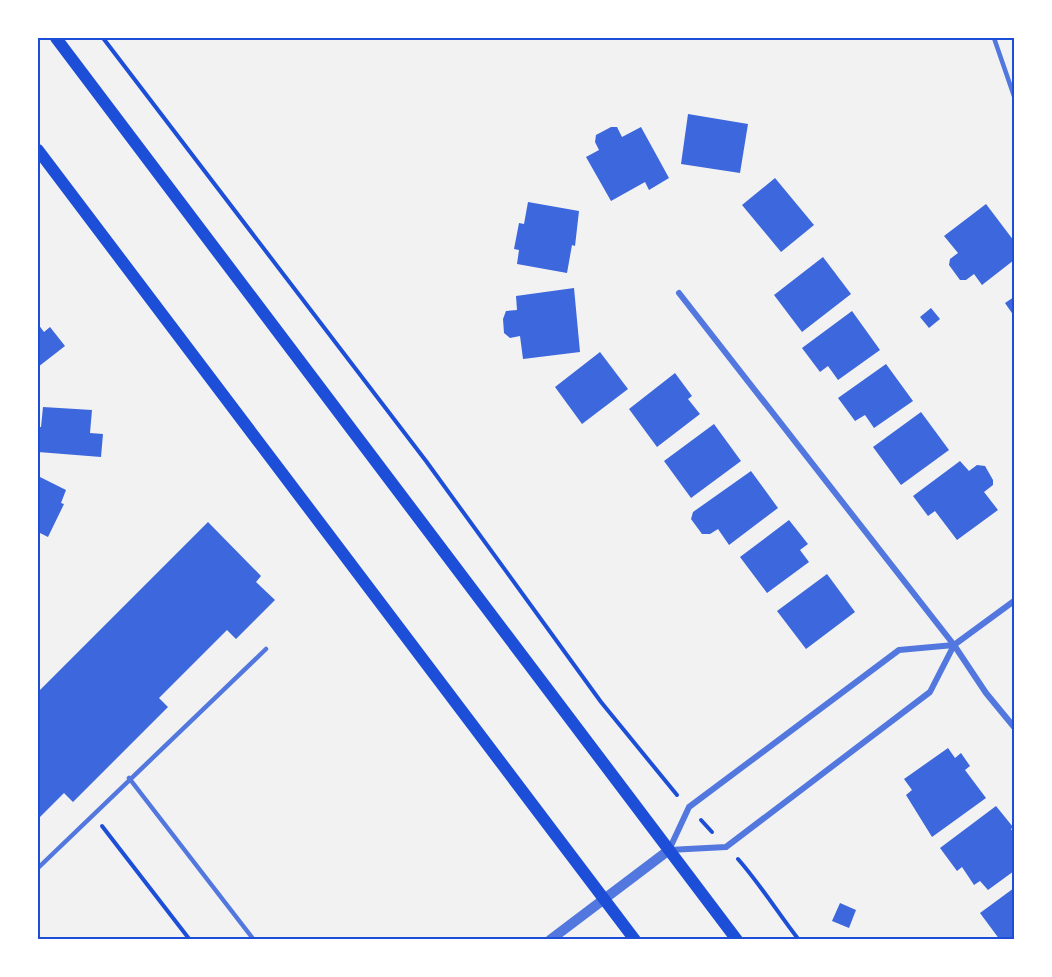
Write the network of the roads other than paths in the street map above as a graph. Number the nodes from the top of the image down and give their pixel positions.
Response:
1 (56, 38) edge
2 (994, 38) edge
3 (1014, 96) edge
4 (38, 150) edge
5 (679, 293) dead end
6 (1014, 601) edge
7 (954, 645) junction
8 (266, 650) dead end
9 (1014, 727) edge
10 (129, 778) junction
11 (669, 850) junction
12 (38, 867) edge
13 (604, 898) junction
14 (254, 939) edge
15 (550, 939) edge
16 (635, 939) edge
17 (737, 939) edge

1 - 11 main road
2 - 3 lane
4 - 13 main road
5 - 7 street
6 - 7 street
7 - 9 street
7 - 11 street
7 - 11 street
8 - 10 lane
10 - 12 lane
10 - 14 lane
11 - 13 street
11 - 17 main road
13 - 15 street
13 - 16 main road

